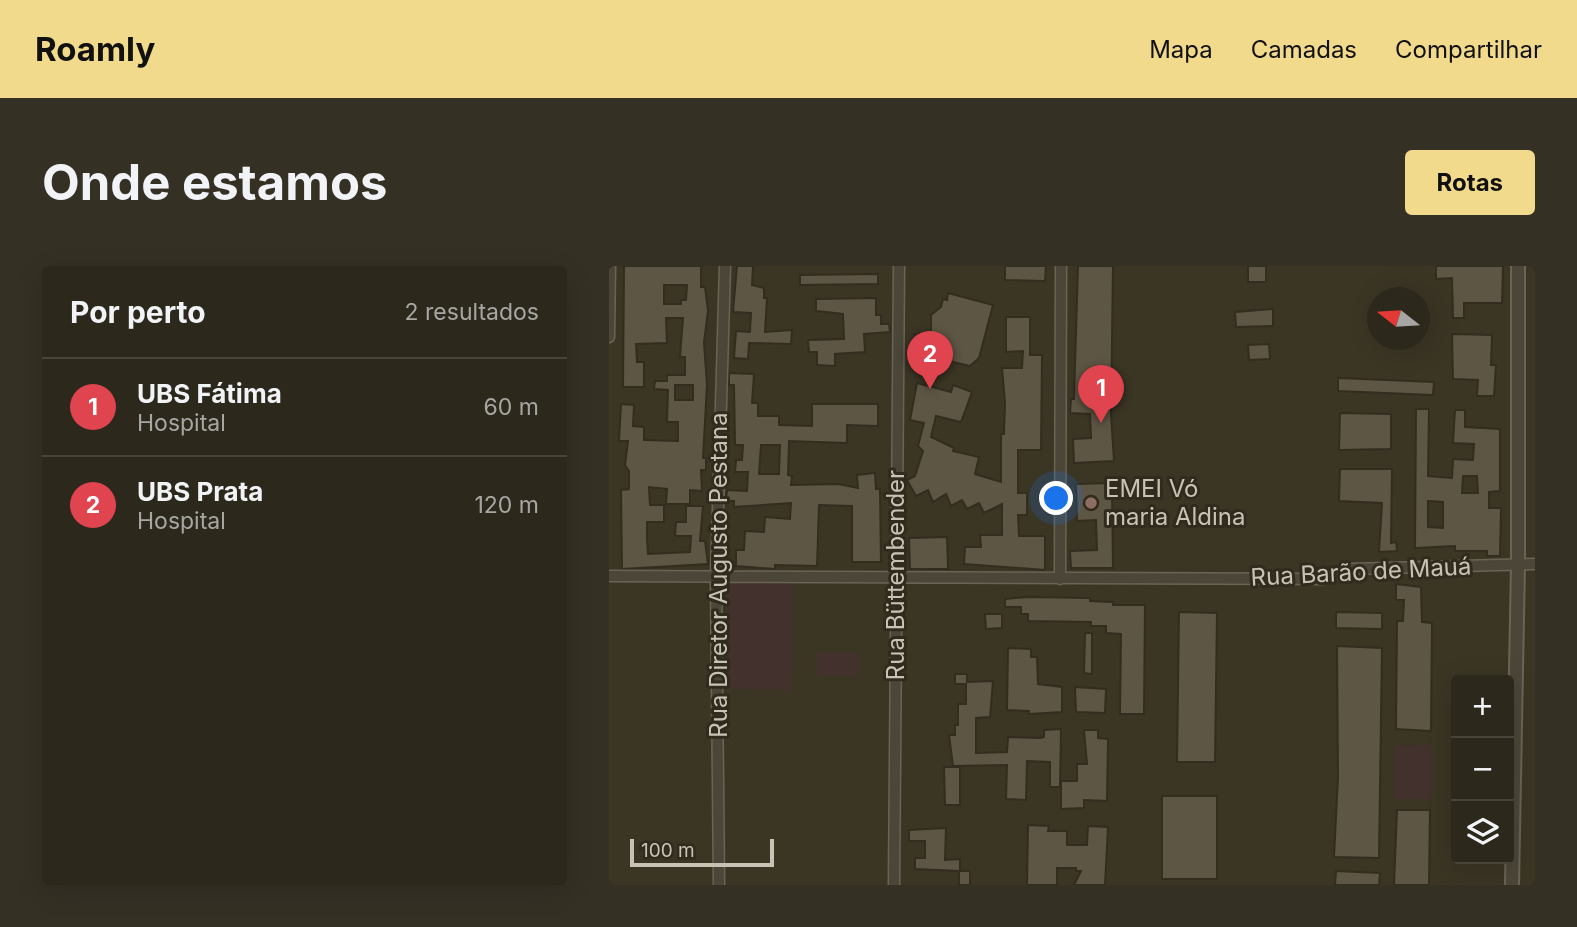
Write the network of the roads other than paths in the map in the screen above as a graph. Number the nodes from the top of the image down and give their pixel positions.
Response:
1 (610, 266) edge
2 (725, 266) edge
3 (898, 266) edge
4 (1061, 266) edge
5 (1518, 266) edge
6 (609, 337) edge
7 (1518, 564) junction
8 (1535, 564) edge
9 (609, 576) edge
10 (716, 577) junction
11 (897, 577) junction
12 (1060, 579) junction
13 (719, 885) edge
14 (894, 885) edge
15 (1512, 885) edge

1 - 6 street
2 - 10 street, Rua Diretor Augusto Pestana
3 - 11 street, Rua Büttembender
4 - 12 street
5 - 7 street
7 - 8 street, Rua Barão de Mauá
7 - 12 street, Rua Barão de Mauá
7 - 15 street
9 - 10 street, Rua Barão de Mauá
10 - 11 street, Rua Barão de Mauá
10 - 13 street, Rua Diretor Augusto Pestana
11 - 12 street, Rua Barão de Mauá
11 - 14 street, Rua Büttembender

